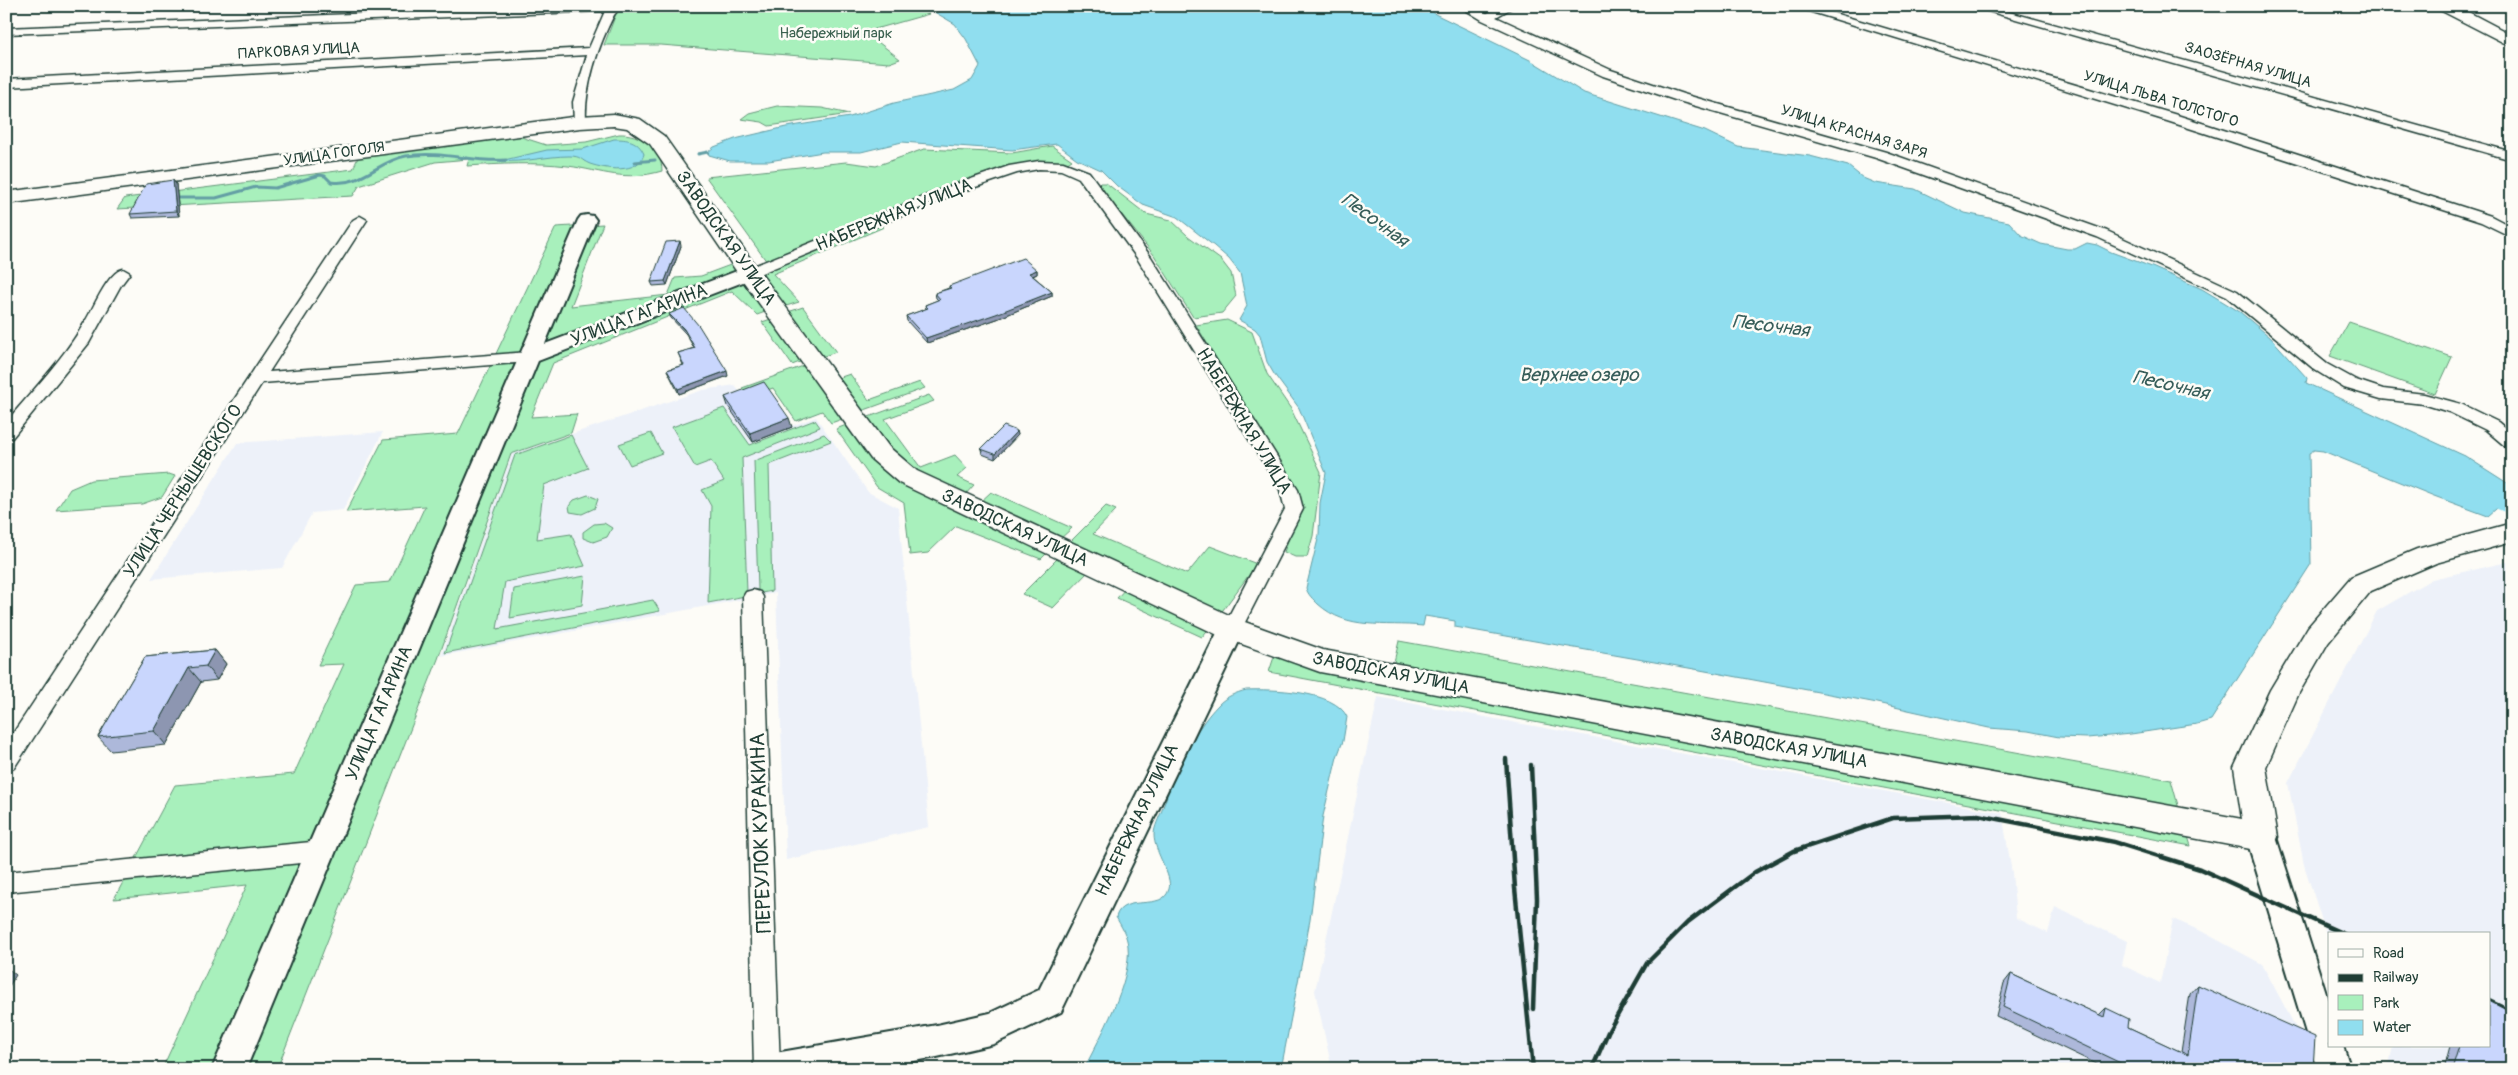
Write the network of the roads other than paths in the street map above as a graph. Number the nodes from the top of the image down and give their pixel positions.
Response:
1 (615, 6) edge
2 (1464, 6) edge
3 (1510, 6) edge
4 (1797, 6) edge
5 (1975, 6) edge
6 (2444, 6) edge
7 (1486, 18) junction
8 (6, 31) edge
9 (2512, 42) edge
10 (594, 51) junction
11 (6, 83) edge
12 (580, 122) junction
13 (657, 140) joint
14 (2512, 156) edge
15 (6, 198) edge
16 (360, 220) dead end
17 (587, 220) dead end
18 (2512, 233) edge
19 (123, 273) dead end
20 (749, 273) junction
21 (529, 357) junction
22 (257, 378) junction
23 (6, 434) edge
24 (2512, 443) edge
25 (2512, 532) edge
26 (753, 597) dead end
27 (1232, 629) junction
28 (6, 762) edge
29 (2261, 837) junction
30 (321, 851) junction
31 (6, 882) edge
32 (229, 1069) edge
33 (767, 1069) edge
34 (775, 1069) edge
35 (2334, 1069) edge

1 - 8 street
1 - 10 street
2 - 7 street, УЛИЦА КРАСНАЯ ЗАРЯ
3 - 7 street
4 - 18 street, УЛИЦА ЛЬВА ТОЛСТОГО
5 - 14 street, ЗАОЗЁРНАЯ УЛИЦА
6 - 9 main road
7 - 24 street, УЛИЦА КРАСНАЯ ЗАРЯ
10 - 11 street, ПАРКОВАЯ УЛИЦА
10 - 12 street
12 - 13 main road, УЛИЦА ГОГОЛЯ
12 - 15 main road, УЛИЦА ГОГОЛЯ
13 - 20 main road, ЗАВОДСКАЯ УЛИЦА
16 - 22 street, УЛИЦА ЧЕРНЫШЕВСКОГО
17 - 21 street, УЛИЦА ГАГАРИНА
19 - 23 street
20 - 21 street, УЛИЦА ГАГАРИНА
20 - 27 main road, ЗАВОДСКАЯ УЛИЦА
20 - 27 street, НАБЕРЕЖНАЯ УЛИЦА
21 - 22 street
21 - 30 street, УЛИЦА ГАГАРИНА
22 - 28 street, УЛИЦА ЧЕРНЫШЕВСКОГО
25 - 29 main road
26 - 33 street, ПЕРЕУЛОК КУРАКИНА
27 - 29 main road, ЗАВОДСКАЯ УЛИЦА
27 - 34 street, НАБЕРЕЖНАЯ УЛИЦА
29 - 35 street
30 - 31 street
30 - 32 street, УЛИЦА ГАГАРИНА

